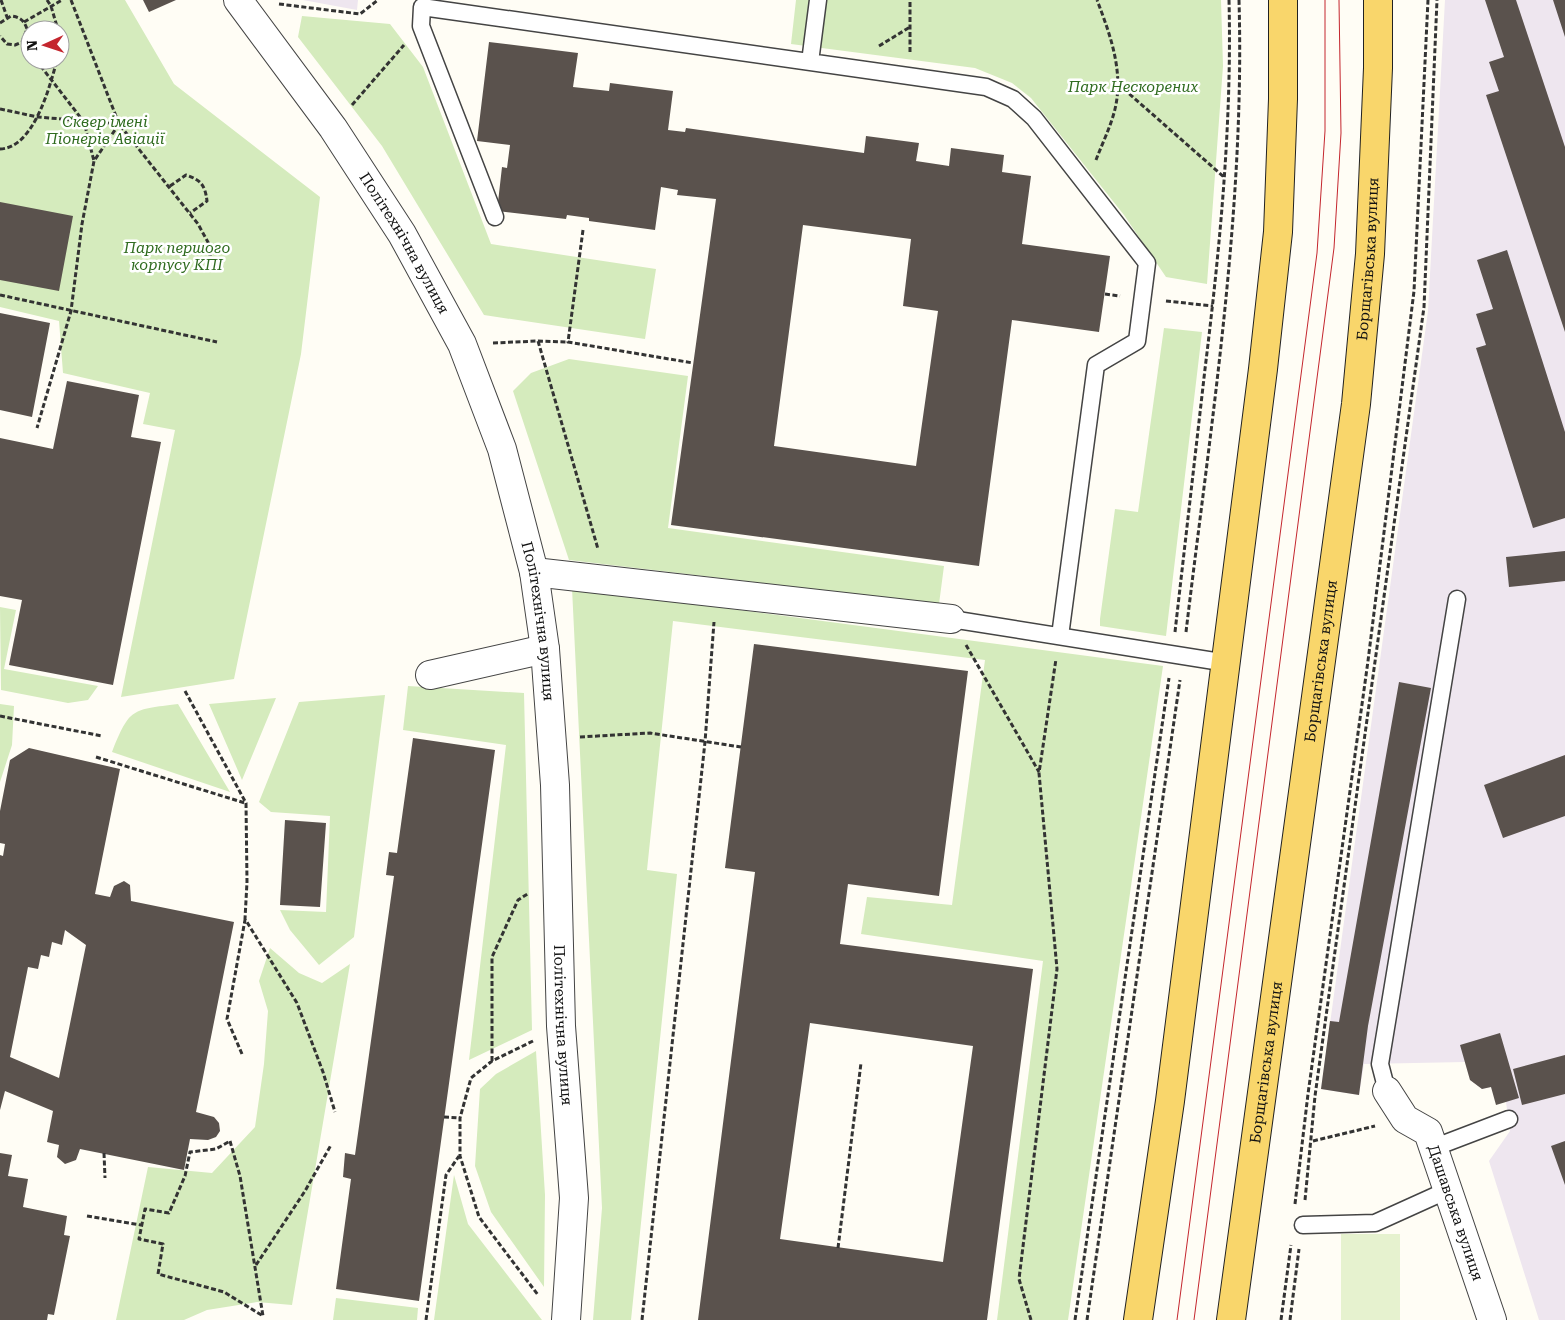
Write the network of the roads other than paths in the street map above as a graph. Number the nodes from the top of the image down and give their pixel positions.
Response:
1 (238, 0) edge
2 (818, 0) edge
3 (1283, 0) edge
4 (1378, 0) edge
5 (810, 62) junction
6 (495, 217) dead end
7 (534, 572) junction
8 (1457, 599) dead end
9 (951, 619) joint
10 (1060, 636) junction
11 (545, 649) junction
12 (1227, 663) junction
13 (430, 675) dead end
14 (1387, 1091) joint
15 (1509, 1118) dead end
16 (1433, 1148) junction
17 (1448, 1190) junction
18 (1297, 1230) road end
19 (566, 1320) edge
20 (1138, 1320) edge
21 (1231, 1320) edge
22 (1492, 1320) edge

1 - 7 street, Політехнічна вулиця
2 - 5 lane
3 - 12 main road
4 - 21 main road, Борщагівська вулиця
5 - 6 lane
5 - 10 lane
7 - 9 street
7 - 11 street, Політехнічна вулиця
8 - 14 lane
9 - 10 lane
10 - 12 lane
11 - 13 street
11 - 19 street, Політехнічна вулиця
12 - 20 main road
14 - 16 street, Дашавська вулиця
15 - 16 lane
16 - 17 street, Дашавська вулиця
17 - 18 lane
17 - 22 street, Дашавська вулиця

